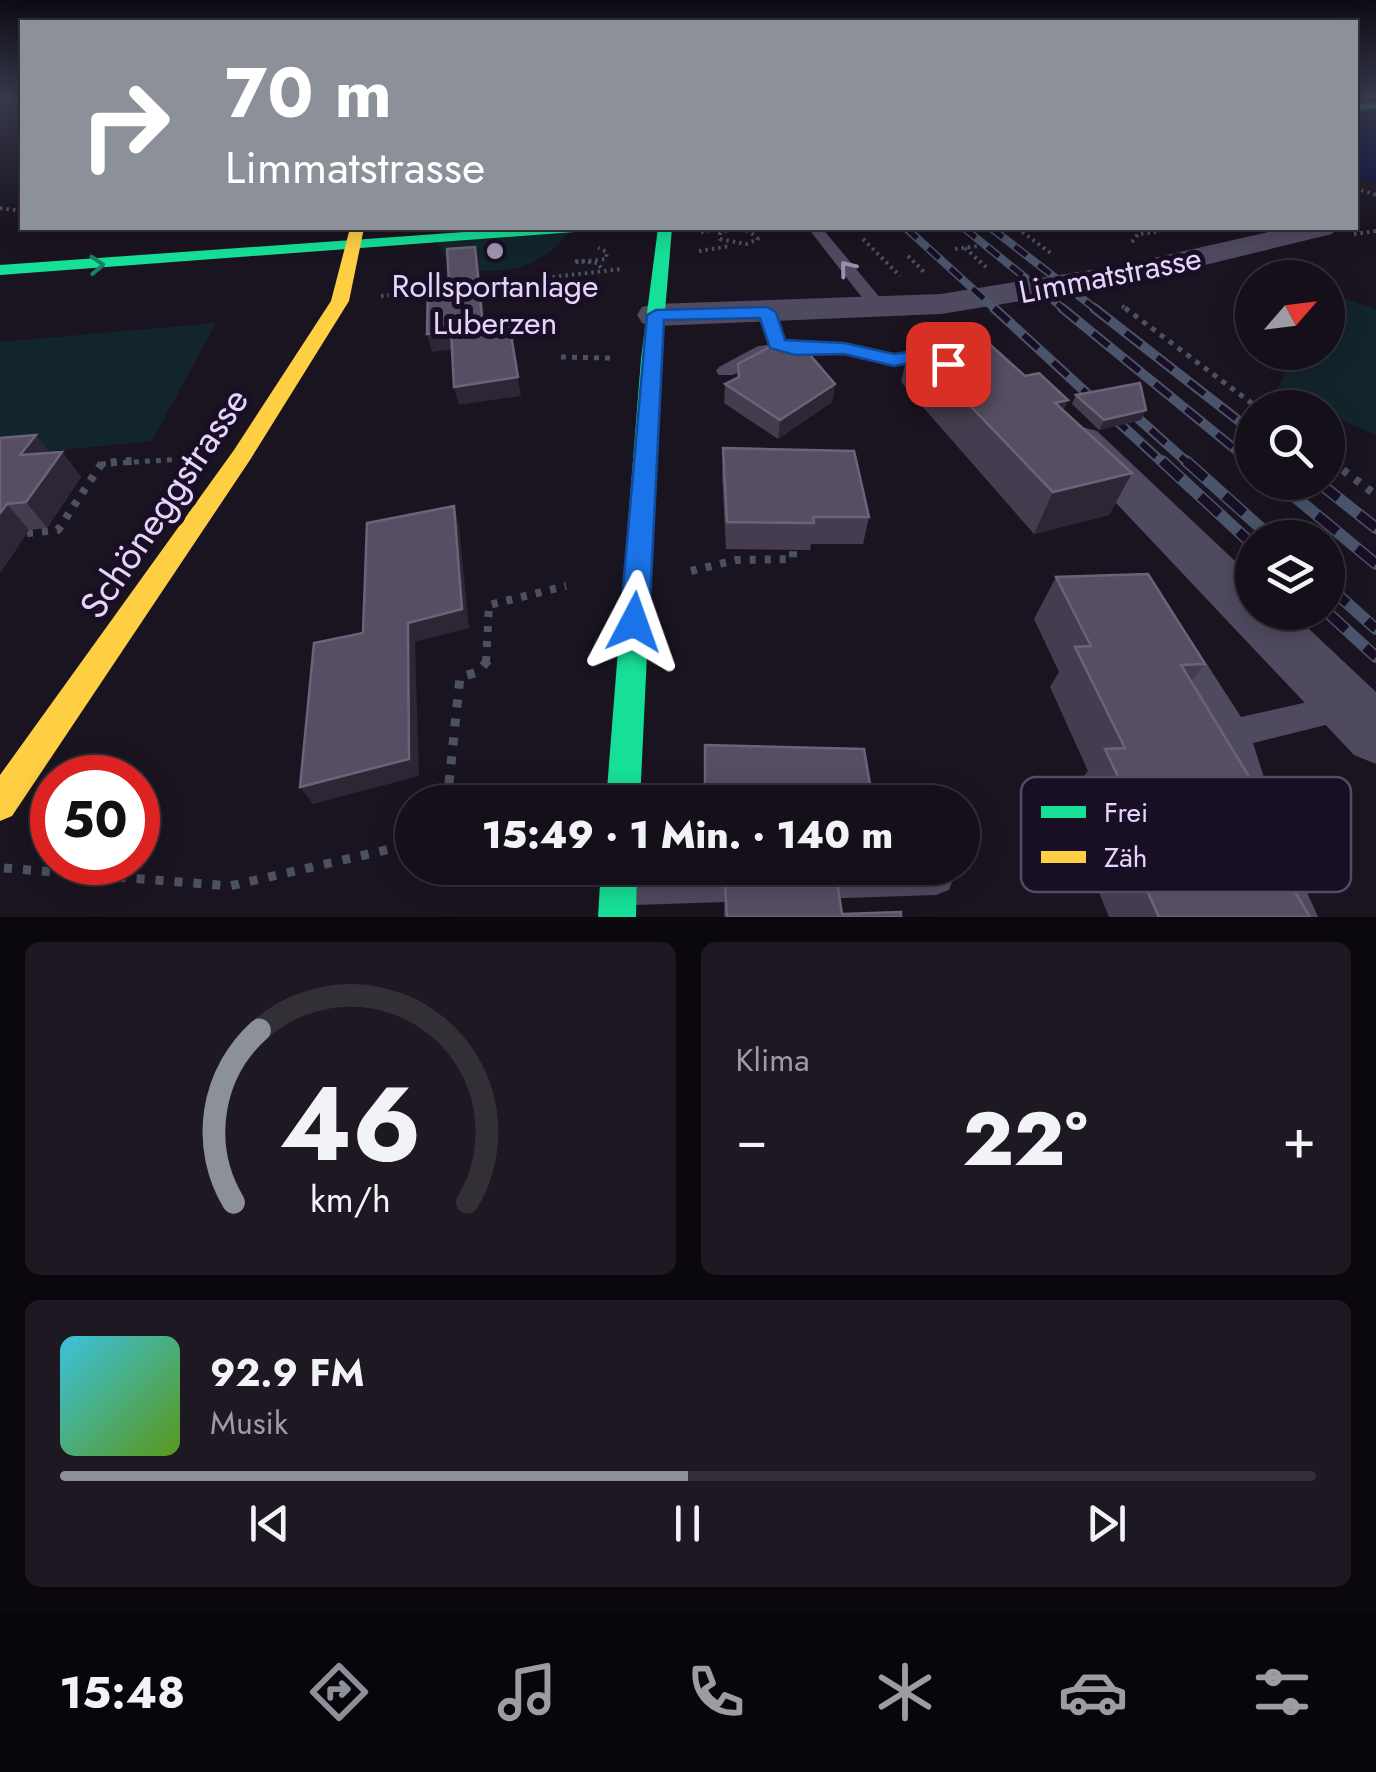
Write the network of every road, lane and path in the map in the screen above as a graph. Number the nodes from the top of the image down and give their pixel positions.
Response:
1 (1376, 226) edge
2 (331, 230) edge
3 (357, 230) edge
4 (530, 230) edge
5 (666, 230) edge
6 (728, 230) edge
7 (742, 230) edge
8 (747, 230) edge
9 (816, 230) edge
10 (854, 230) edge
11 (1020, 230) edge
12 (1314, 230) edge
13 (1360, 232) dead end
14 (290, 241) junction
15 (754, 242) dead end
16 (731, 246) dead end
17 (978, 246) dead end
18 (0, 248) edge
19 (965, 248) junction
20 (955, 249) dead end
21 (698, 252) dead end
22 (1056, 257) dead end
23 (598, 262) dead end
24 (621, 269) dead end
25 (0, 270) edge
26 (603, 271) junction
27 (996, 276) dead end
28 (459, 288) edge
29 (439, 290) edge
30 (923, 296) junction
31 (340, 301) junction
32 (1117, 302) dead end
33 (880, 308) junction
34 (656, 315) junction
35 (772, 328) junction
36 (964, 352) joint
37 (561, 357) dead end
38 (607, 358) dead end
39 (726, 371) dead end
40 (1235, 391) edge
41 (1047, 406) edge
42 (242, 456) junction
43 (1345, 472) edge
44 (1376, 495) edge
45 (27, 533) dead end
46 (793, 550) edge
47 (691, 571) dead end
48 (566, 586) dead end
49 (1235, 594) edge
50 (1161, 617) edge
51 (1271, 630) edge
52 (1362, 720) edge
53 (1234, 732) junction
54 (1247, 777) edge
55 (449, 785) edge
56 (624, 785) edge
57 (0, 804) edge
58 (395, 848) edge
59 (0, 868) edge
60 (754, 885) edge
61 (618, 891) edge
62 (1287, 892) edge
63 (1298, 917) edge

1 - 13 path
2 - 14 main road
3 - 31 main road, Schöneggstrasse
4 - 14 main road
5 - 34 main road
6 - 8 path
7 - 15 path
33 -> 9 lane
10 - 30 path
11 - 22 path
12 - 30 street, Limmatstrasse
14 - 18 main road
25 -> 14 main road
16 - 21 path
17 - 19 path
19 - 20 path
19 - 27 path
23 - 26 path
24 - 26 path
26 - 28 path
29 - 31 path
30 - 33 street, Limmatstrasse
30 - 36 street
31 - 42 main road, Schöneggstrasse
32 - 40 path
33 - 35 street, Limmatstrasse
34 - 35 street, Limmatstrasse
34 - 56 main road
35 - 36 lane
35 - 39 lane
37 - 38 path
41 - 49 street
42 - 45 path
42 - 57 main road, Schöneggstrasse
43 - 44 path
46 - 47 path
48 - 55 path
50 - 53 lane
51 - 52 street
52 - 53 lane
53 - 54 lane
58 - 59 path
60 - 61 lane
62 - 63 lane

